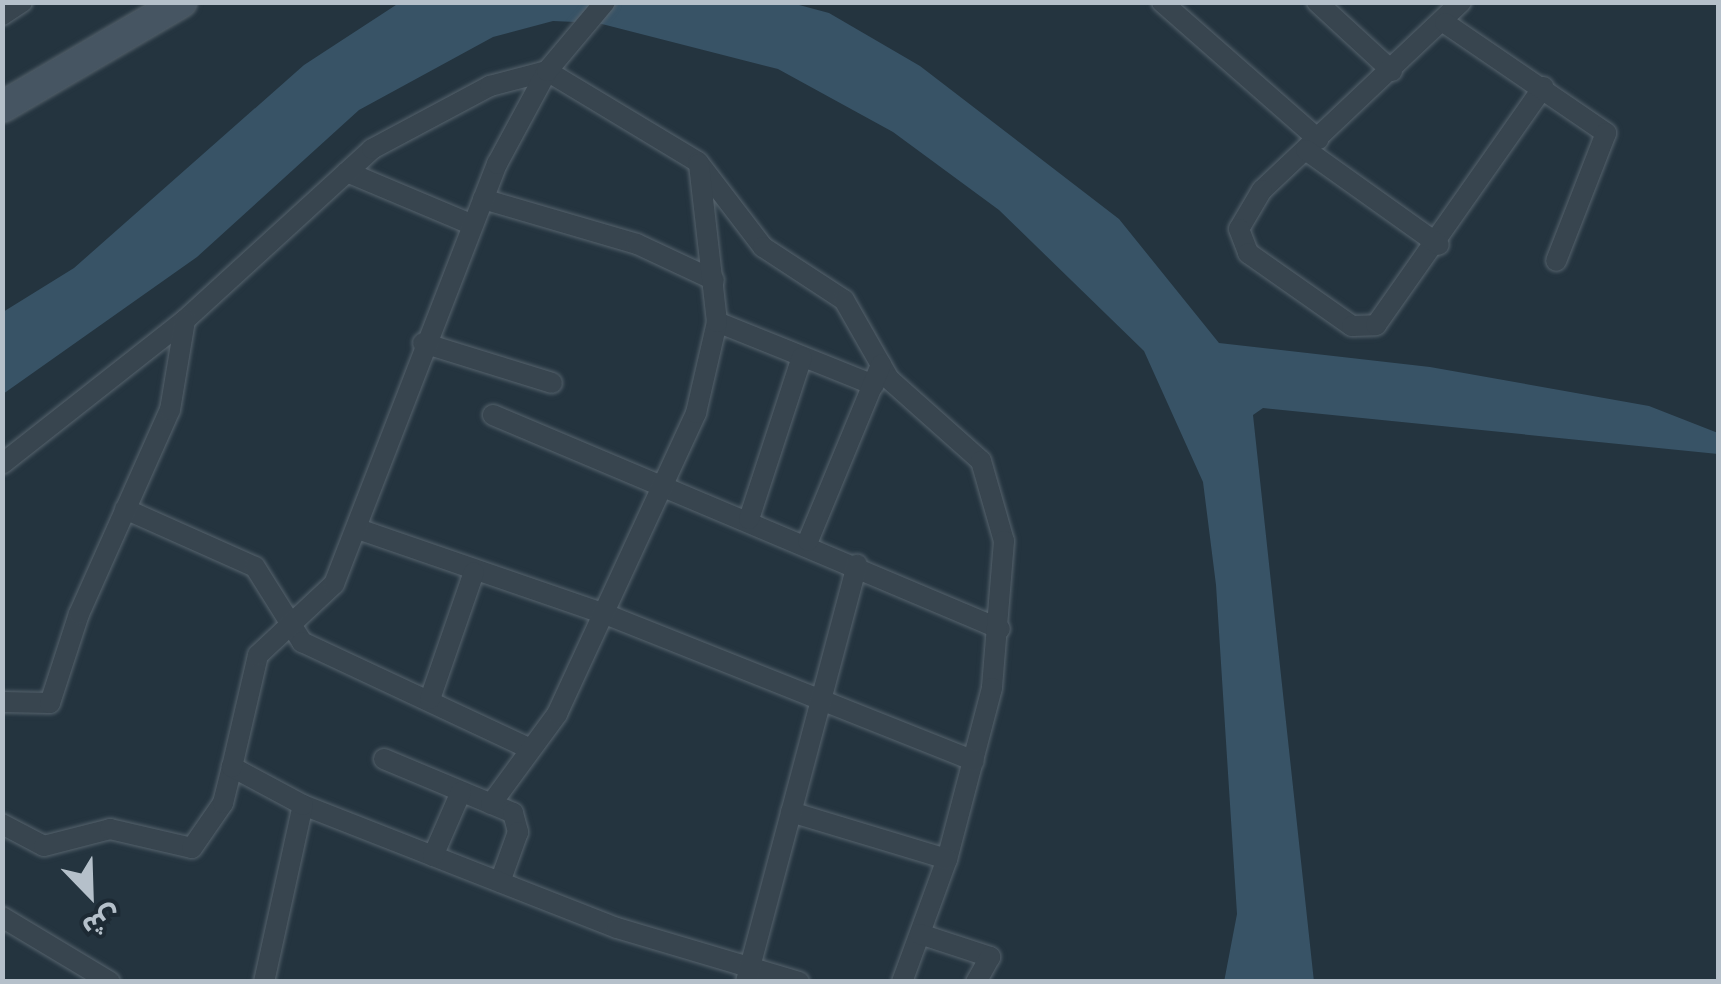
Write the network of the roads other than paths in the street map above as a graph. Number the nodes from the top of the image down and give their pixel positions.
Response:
1 (22, 2) edge
2 (153, 2) edge
3 (182, 2) edge
4 (606, 2) edge
5 (1162, 2) edge
6 (1317, 2) edge
7 (1461, 2) edge
8 (2, 16) edge
9 (1446, 23) junction
10 (547, 70) junction
11 (1392, 71) junction
12 (1543, 87) junction
13 (2, 94) edge
14 (2, 107) edge
15 (1312, 144) junction
16 (698, 162) junction
17 (347, 172) junction
18 (483, 199) junction
19 (471, 224) junction
20 (1440, 245) junction
21 (1556, 261) dead end
22 (714, 280) junction
23 (185, 320) junction
24 (717, 322) junction
25 (423, 343) junction
26 (802, 357) junction
27 (878, 375) junction
28 (552, 383) dead end
29 (493, 415) dead end
30 (2, 464) edge
31 (664, 486) junction
32 (125, 509) junction
33 (750, 519) junction
34 (358, 528) junction
35 (808, 541) junction
36 (857, 564) junction
37 (474, 572) junction
38 (606, 614) junction
39 (286, 624) junction
40 (1000, 629) junction
41 (430, 699) junction
42 (2, 702) edge
43 (820, 702) junction
44 (530, 749) junction
45 (384, 760) dead end
46 (974, 761) junction
47 (232, 767) junction
48 (461, 792) junction
49 (491, 804) junction
50 (303, 805) junction
51 (791, 812) junction
52 (6, 832) edge
53 (433, 856) junction
54 (948, 859) junction
55 (500, 882) junction
56 (2, 916) edge
57 (920, 934) junction
58 (748, 973) edge
59 (110, 982) edge
60 (264, 982) edge
61 (800, 982) edge
62 (902, 982) edge
63 (976, 982) edge

1 - 8 street
2 - 13 main road
3 - 14 main road
4 - 10 street
5 - 15 street
6 - 11 street
7 - 9 street
9 - 11 street
9 - 12 street
10 - 16 street
10 - 17 street
10 - 18 street
11 - 15 street
12 - 20 street
12 - 21 street
15 - 20 street
15 - 20 street
16 - 22 street
16 - 27 street
17 - 19 street
17 - 23 street
18 - 19 street
18 - 22 street
19 - 25 street
22 - 24 street
23 - 30 street
23 - 32 street
24 - 26 street
24 - 31 street
25 - 28 street
25 - 34 street
26 - 27 street
26 - 33 street
27 - 35 street
27 - 40 street
29 - 31 street
31 - 33 street
31 - 38 street
32 - 39 street
32 - 42 street
33 - 35 street
34 - 37 street
34 - 39 street
35 - 36 street
36 - 40 street
36 - 43 street
37 - 38 street
37 - 41 street
38 - 43 street
38 - 44 street
39 - 41 street
39 - 47 street
40 - 46 street
41 - 44 street
43 - 46 street
43 - 51 street
44 - 49 street
45 - 48 street
46 - 54 street
47 - 50 street
47 - 52 street
48 - 49 street
48 - 53 street
49 - 55 street
50 - 53 street
50 - 60 street
51 - 54 street
51 - 58 street
53 - 55 street
54 - 57 street
55 - 58 street
56 - 59 street
57 - 62 street
57 - 63 street
58 - 61 street

